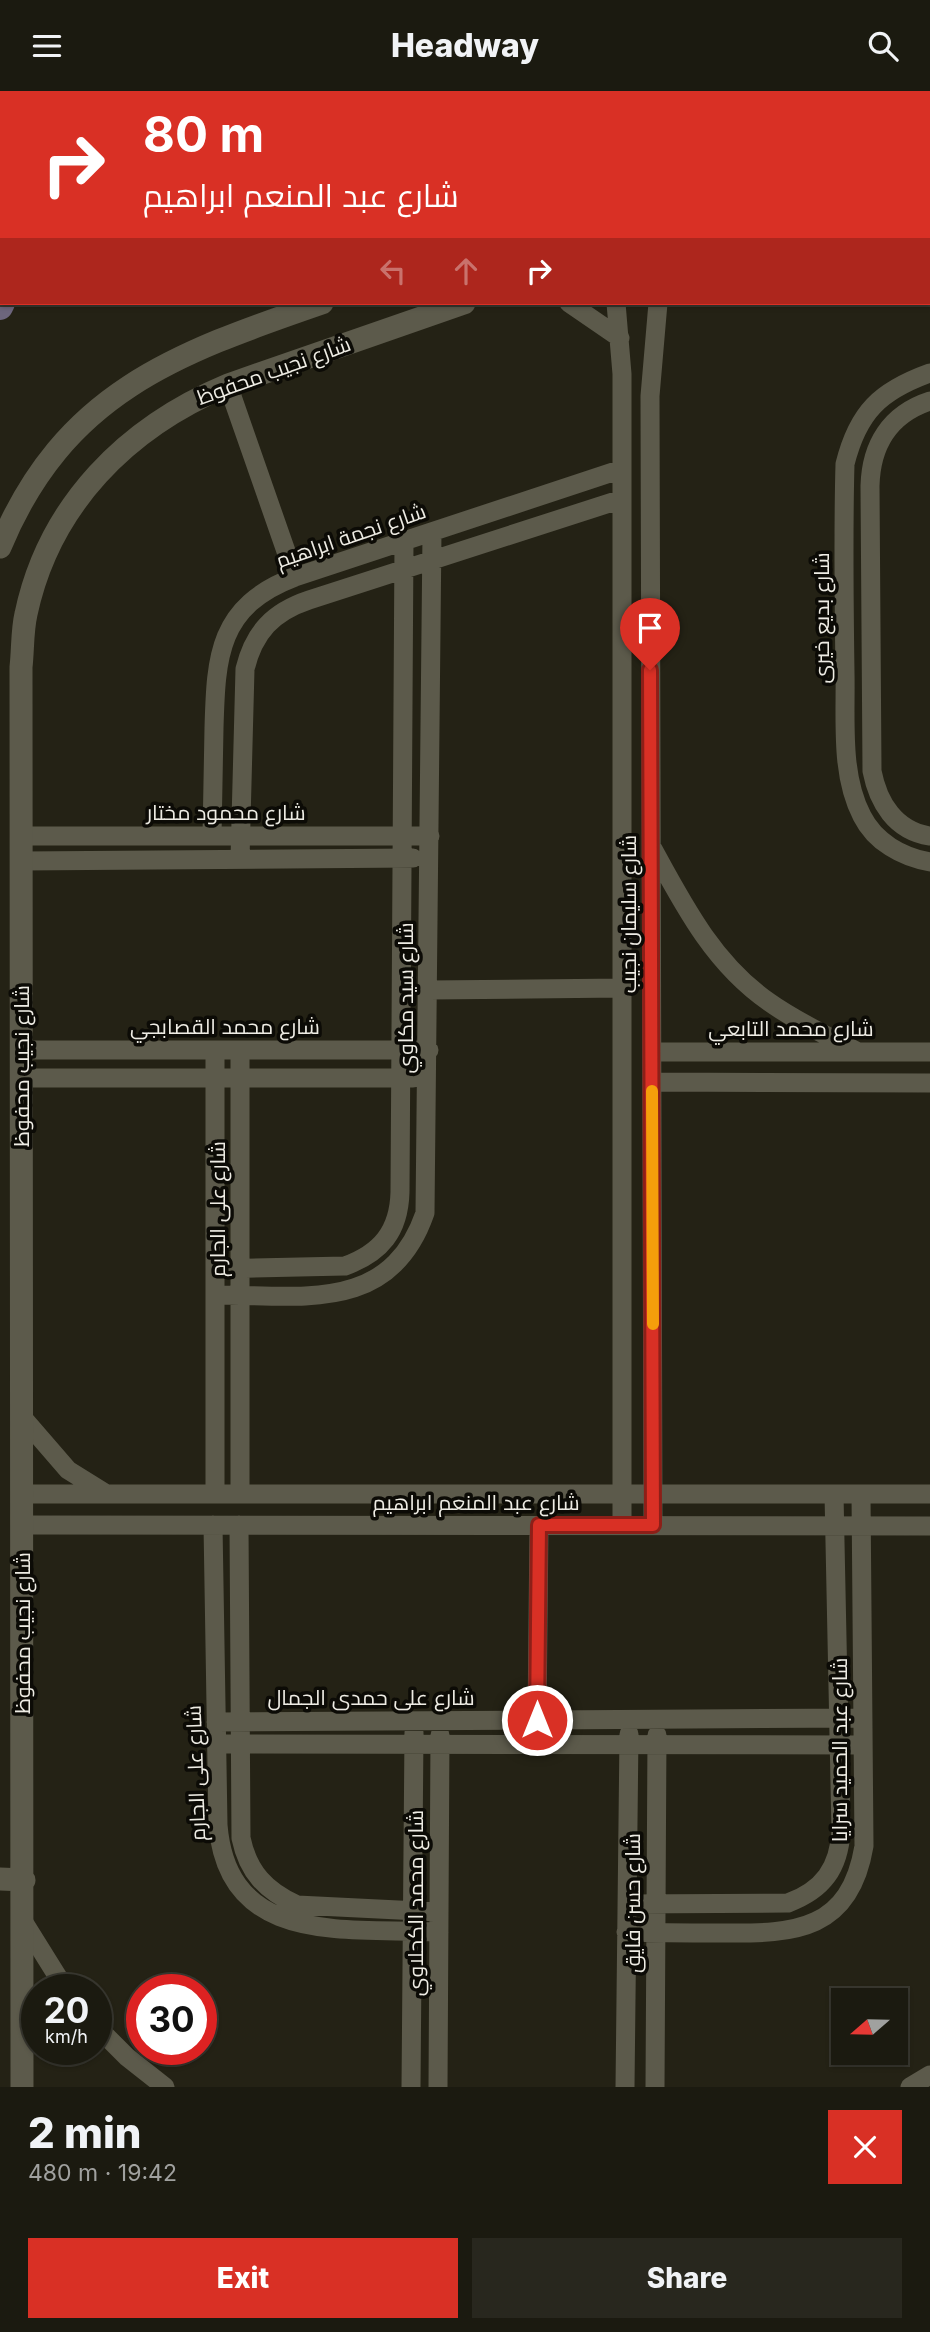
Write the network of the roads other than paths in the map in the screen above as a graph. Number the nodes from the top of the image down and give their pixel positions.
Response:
1 (315, 305) edge
2 (458, 305) edge
3 (572, 305) edge
4 (617, 305) edge
5 (658, 305) edge
6 (669, 305) edge
7 (654, 331) junction
8 (620, 338) junction
9 (930, 373) edge
10 (228, 385) junction
11 (930, 401) edge
12 (622, 470) junction
13 (622, 499) junction
14 (432, 532) junction
15 (404, 542) junction
16 (0, 547) edge
17 (431, 560) junction
18 (404, 569) junction
19 (295, 577) junction
20 (403, 708) junction
21 (430, 708) junction
22 (430, 783) junction
23 (403, 784) junction
24 (22, 836) junction
25 (212, 836) junction
26 (240, 836) junction
27 (402, 836) junction
28 (430, 836) junction
29 (930, 836) edge
30 (651, 845) junction
31 (402, 858) junction
32 (430, 858) junction
33 (240, 859) junction
34 (22, 861) junction
35 (930, 862) edge
36 (430, 907) junction
37 (402, 908) junction
38 (622, 988) junction
39 (429, 990) junction
40 (22, 1050) junction
41 (215, 1050) junction
42 (240, 1050) junction
43 (401, 1050) junction
44 (429, 1050) junction
45 (652, 1052) junction
46 (858, 1052) junction
47 (930, 1052) edge
48 (22, 1078) junction
49 (215, 1078) junction
50 (240, 1078) junction
51 (401, 1078) junction
52 (429, 1078) junction
53 (930, 1083) edge
54 (652, 1092) junction
55 (622, 1101) junction
56 (11, 1201) edge
57 (240, 1268) junction
58 (215, 1269) junction
59 (215, 1294) junction
60 (240, 1295) junction
61 (23, 1418) junction
62 (23, 1494) junction
63 (106, 1494) junction
64 (215, 1494) junction
65 (240, 1494) junction
66 (622, 1494) junction
67 (653, 1494) junction
68 (834, 1494) junction
69 (861, 1494) junction
70 (930, 1494) edge
71 (23, 1525) junction
72 (213, 1525) junction
73 (239, 1525) junction
74 (539, 1525) junction
75 (622, 1525) junction
76 (653, 1525) junction
77 (835, 1525) junction
78 (861, 1526) junction
79 (930, 1526) edge
80 (838, 1718) junction
81 (863, 1718) junction
82 (629, 1719) junction
83 (657, 1719) junction
84 (414, 1720) junction
85 (440, 1720) junction
86 (537, 1720) junction
87 (241, 1721) junction
88 (216, 1722) junction
89 (217, 1744) junction
90 (241, 1745) junction
91 (414, 1745) junction
92 (440, 1745) junction
93 (629, 1745) junction
94 (656, 1745) junction
95 (838, 1745) junction
96 (863, 1745) junction
97 (251, 1868) junction
98 (232, 1878) junction
99 (0, 1879) edge
100 (23, 1880) junction
101 (627, 1904) junction
102 (656, 1904) junction
103 (439, 1912) junction
104 (23, 1921) junction
105 (412, 1921) junction
106 (439, 1932) junction
107 (626, 1933) junction
108 (656, 1933) junction
109 (56, 1974) edge
110 (112, 2042) edge
111 (930, 2075) edge
112 (22, 2087) edge
113 (165, 2087) edge
114 (411, 2087) edge
115 (438, 2087) edge
116 (625, 2087) edge
117 (655, 2087) edge
118 (911, 2087) edge

1 - 16 street
2 - 10 street, شارع نجيب محفوظ
3 - 8 street
4 - 8 street, شارع سليمان نجيب
5 - 7 street, شارع سليمان نجيب
6 - 7 street
7 - 30 street, شارع سليمان نجيب
8 - 12 street, شارع سليمان نجيب
9 - 35 street, شارع بديع خيرى
10 - 19 street
10 - 24 street, شارع نجيب محفوظ
11 - 29 street
12 - 13 street, شارع سليمان نجيب
12 - 14 street, شارع نجمة ابراهيم
13 - 17 street
13 - 38 street, شارع سليمان نجيب
14 - 15 street, شارع نجمة ابراهيم
14 - 17 street, شارع سيد مكاوي
15 - 18 street, شارع سيد مكاوي
15 - 19 street, شارع نجمة ابراهيم
17 - 18 street
17 - 21 street, شارع سيد مكاوي
18 - 20 street, شارع سيد مكاوي
18 - 26 street
19 - 25 street, شارع نجمة ابراهيم
20 - 21 street
20 - 23 street, شارع سيد مكاوي
21 - 22 street, شارع سيد مكاوي
22 - 23 street
22 - 28 street, شارع سيد مكاوي
23 - 27 street, شارع سيد مكاوي
24 - 25 street, شارع محمود مختار
24 - 34 street, شارع نجيب محفوظ
25 - 26 street, شارع محمود مختار
26 - 27 street, شارع محمود مختار
26 - 33 street
27 - 28 street, شارع محمود مختار
27 - 31 street, شارع سيد مكاوي
28 - 32 street, شارع سيد مكاوي
30 - 45 street, شارع سليمان نجيب
30 - 46 street
31 - 32 street
31 - 33 street
31 - 37 street, شارع سيد مكاوي
32 - 36 street, شارع سيد مكاوي
33 - 34 street
34 - 40 street, شارع نجيب محفوظ
36 - 37 street
36 - 39 street, شارع سيد مكاوي
37 - 43 street, شارع سيد مكاوي
38 - 39 street
38 - 55 street, شارع سليمان نجيب
39 - 44 street, شارع سيد مكاوي
40 - 41 street, شارع محمد القصابجي
40 - 48 street, شارع نجيب محفوظ
41 - 42 street, شارع محمد القصابجي
41 - 49 street, شارع على الجارم
42 - 43 street, شارع محمد القصابجي
42 - 50 street, شارع على الجارم
43 - 44 street, شارع محمد القصابجي
43 - 51 street, شارع سيد مكاوي
44 - 52 street, شارع سيد مكاوي
45 - 46 street, شارع محمد التابعي
45 - 54 street, شارع سليمان نجيب
46 - 47 street, شارع محمد التابعي
48 - 49 street
48 - 56 street, شارع نجيب محفوظ
49 - 50 street
49 - 58 street, شارع على الجارم
50 - 51 street
50 - 57 street, شارع على الجارم
51 - 52 street
51 - 57 street, شارع سيد مكاوي
52 - 60 street, شارع سيد مكاوي
53 - 54 street
54 - 55 street
54 - 67 street, شارع سليمان نجيب
55 - 66 street, شارع سليمان نجيب
56 - 61 street, شارع نجيب محفوظ
57 - 58 street, شارع سيد مكاوي
57 - 60 street, شارع على الجارم
58 - 59 street, شارع على الجارم
59 - 60 street, شارع سيد مكاوي
59 - 64 street, شارع على الجارم
60 - 65 street, شارع على الجارم
61 - 62 street, شارع نجيب محفوظ
61 - 63 street
62 - 63 street, شارع عبد المنعم ابراهيم
62 - 71 street, شارع نجيب محفوظ
63 - 64 street, شارع عبد المنعم ابراهيم
64 - 65 street, شارع عبد المنعم ابراهيم
65 - 66 street, شارع عبد المنعم ابراهيم
66 - 67 street, شارع عبد المنعم ابراهيم
66 - 75 street, شارع سليمان نجيب
67 - 68 street, شارع عبد المنعم ابراهيم
67 - 76 street, شارع سليمان نجيب
68 - 69 street, شارع عبد المنعم ابراهيم
68 - 77 street, شارع عبد الحميد سرايا
69 - 70 street, شارع عبد المنعم ابراهيم
69 - 78 street, شارع عبد الحميد سرايا
71 - 72 street, شارع عبد المنعم ابراهيم
71 - 100 street, شارع نجيب محفوظ
72 - 73 street, شارع عبد المنعم ابراهيم
72 - 88 street, شارع على الجارم
73 - 74 street, شارع عبد المنعم ابراهيم
73 - 87 street, شارع على الجارم
74 - 75 street, شارع عبد المنعم ابراهيم
74 - 86 street
75 - 76 street, شارع عبد المنعم ابراهيم
76 - 77 street, شارع عبد المنعم ابراهيم
77 - 78 street, شارع عبد المنعم ابراهيم
77 - 80 street, شارع عبد الحميد سرايا
78 - 79 street, شارع عبد المنعم ابراهيم
78 - 81 street, شارع عبد الحميد سرايا
80 - 81 street, شارع على حمدى الجمال
80 - 83 street, شارع على حمدى الجمال
80 - 95 street, شارع عبد الحميد سرايا
81 - 96 street, شارع عبد الحميد سرايا
82 - 83 street, شارع على حمدى الجمال
82 - 86 street, شارع على حمدى الجمال
82 - 93 street, شارع حسن فايق
83 - 94 street, شارع حسن فايق
84 - 85 street, شارع على حمدى الجمال
84 - 87 street, شارع على حمدى الجمال
84 - 91 street, شارع محمد الكحلاوي
85 - 86 street, شارع على حمدى الجمال
85 - 92 street, شارع محمد الكحلاوي
87 - 88 street, شارع على حمدى الجمال
87 - 90 street, شارع على الجارم
88 - 89 street, شارع على الجارم
89 - 90 street
89 - 98 street, شارع على الجارم
90 - 91 street
90 - 97 street, شارع على الجارم
91 - 92 street
91 - 105 street, شارع محمد الكحلاوي
92 - 93 street
92 - 103 street, شارع محمد الكحلاوي
93 - 94 street
93 - 101 street, شارع حسن فايق
94 - 95 street
94 - 102 street, شارع حسن فايق
95 - 96 street
95 - 102 street, شارع عبد الحميد سرايا
96 - 108 street, شارع عبد الحميد سرايا
97 - 98 street
97 - 105 street, شارع على الجارم
98 - 105 street, شارع على الجارم
99 - 100 street
100 - 104 street, شارع نجيب محفوظ
101 - 102 street, شارع عبد الحميد سرايا
101 - 107 street, شارع حسن فايق
102 - 108 street, شارع حسن فايق
103 - 105 street, شارع على الجارم
103 - 106 street, شارع محمد الكحلاوي
104 - 109 street
104 - 112 street, شارع نجيب محفوظ
105 - 106 street, شارع على الجارم
105 - 114 street, شارع محمد الكحلاوي
106 - 115 street, شارع محمد الكحلاوي
107 - 108 street, شارع عبد الحميد سرايا
107 - 116 street, شارع حسن فايق
108 - 117 street, شارع حسن فايق
110 - 113 street
111 - 118 street

